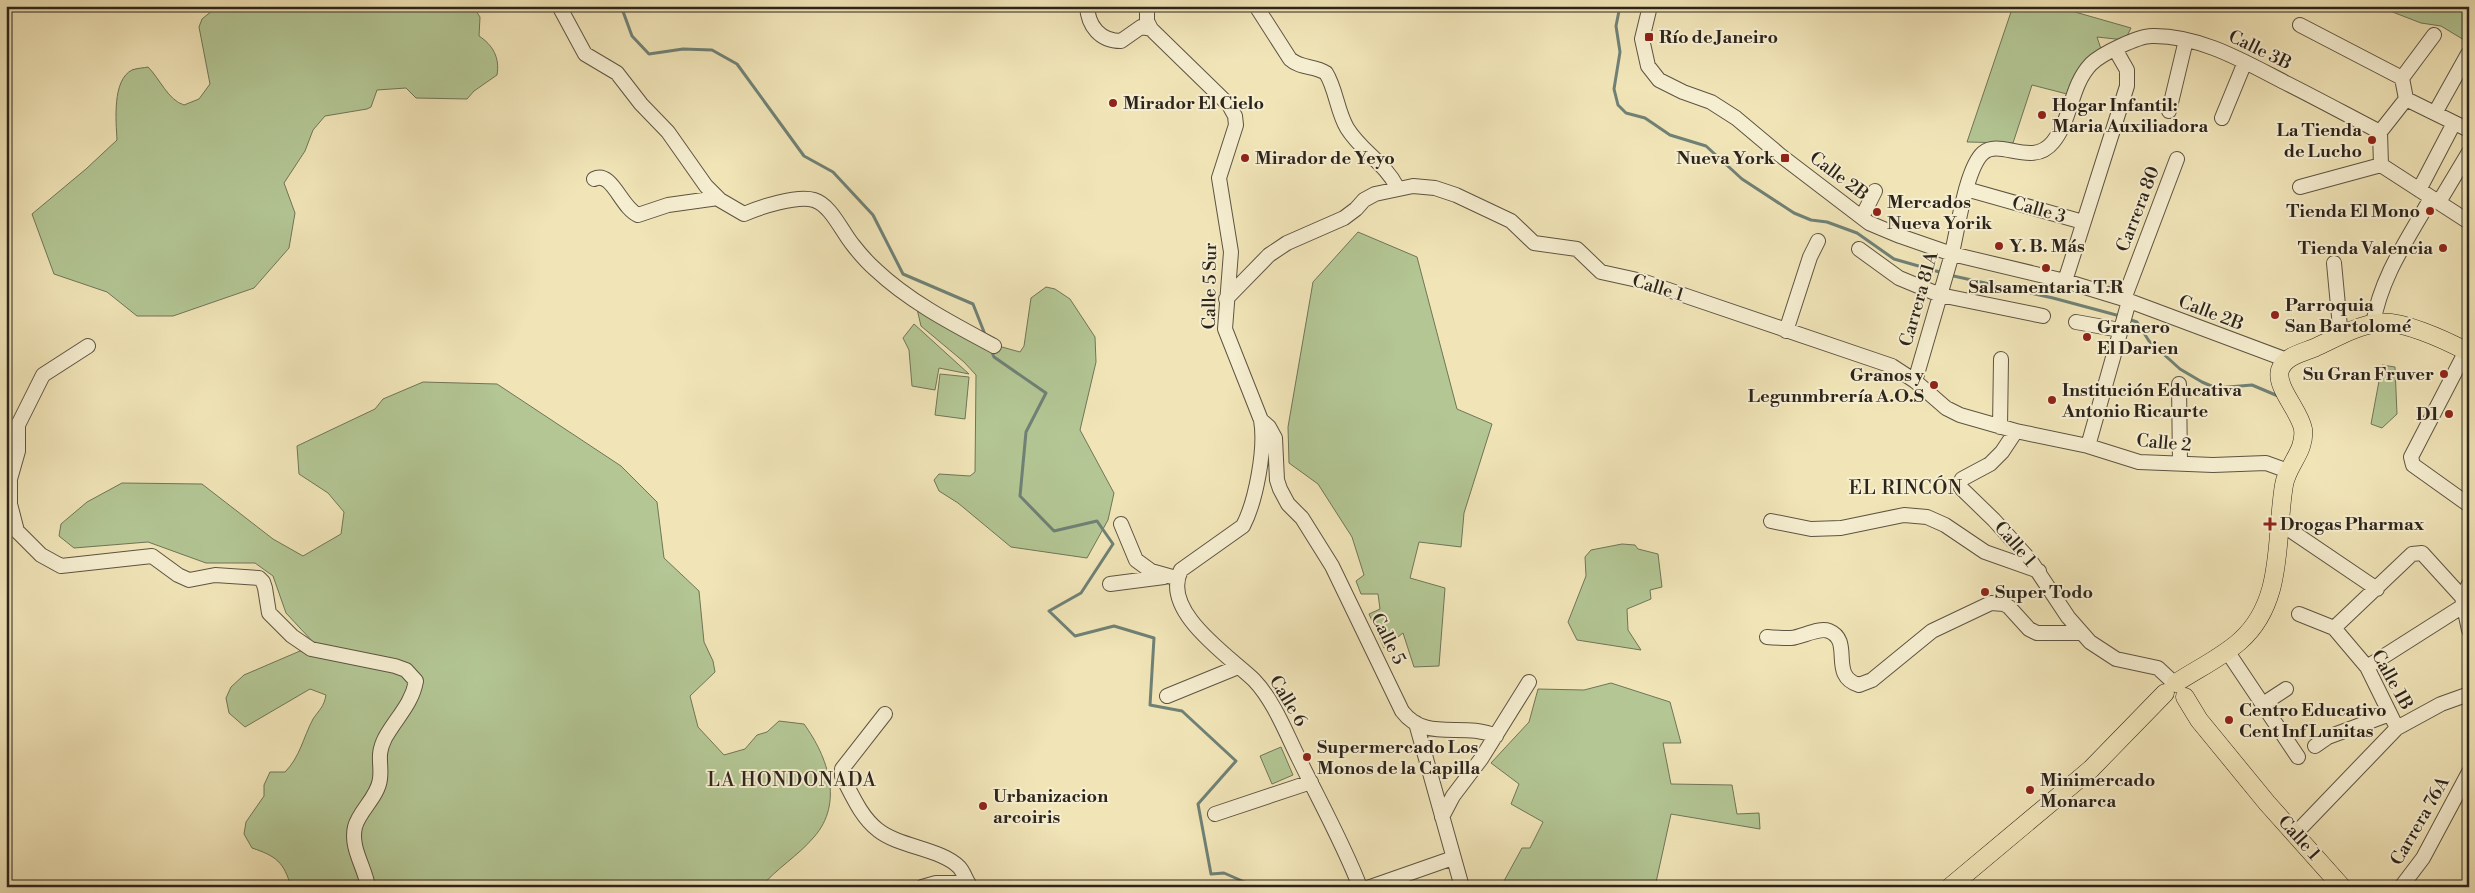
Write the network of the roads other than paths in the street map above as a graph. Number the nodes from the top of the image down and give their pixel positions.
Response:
1 (559, 6) edge
2 (1087, 6) edge
3 (1147, 6) edge
4 (1256, 6) edge
5 (1650, 6) edge
6 (2300, 24) dead end
7 (1151, 29) junction
8 (2434, 34) dead end
9 (2186, 40) junction
10 (2115, 49) junction
11 (2468, 54) edge
12 (2245, 62) junction
13 (2402, 78) junction
14 (2406, 99) junction
15 (2169, 111) dead end
16 (2435, 113) junction
17 (2222, 118) dead end
18 (2454, 122) junction
19 (2469, 130) edge
20 (2380, 132) junction
21 (2469, 152) edge
22 (2177, 159) dead end
23 (2381, 165) junction
24 (594, 179) dead end
25 (2300, 186) dead end
26 (1397, 187) junction
27 (1966, 189) junction
28 (1875, 191) dead end
29 (2430, 196) junction
30 (718, 198) junction
31 (1862, 217) junction
32 (2083, 222) junction
33 (2469, 222) edge
34 (1818, 241) dead end
35 (1859, 249) dead end
36 (1952, 254) junction
37 (2334, 263) dead end
38 (2065, 281) junction
39 (1940, 295) junction
40 (1226, 299) junction
41 (2124, 313) junction
42 (2043, 316) dead end
43 (2076, 322) dead end
44 (2373, 324) junction
45 (1786, 331) junction
46 (2343, 335) junction
47 (88, 346) dead end
48 (994, 346) dead end
49 (2468, 351) edge
50 (2001, 358) dead end
51 (2287, 360) junction
52 (1915, 381) junction
53 (2179, 384) dead end
54 (1951, 410) joint
55 (1261, 420) junction
56 (2000, 427) junction
57 (2016, 431) junction
58 (2088, 446) junction
59 (2180, 464) junction
60 (2288, 471) junction
61 (2469, 505) edge
62 (1771, 521) dead end
63 (1121, 524) dead end
64 (2281, 524) junction
65 (2040, 572) junction
66 (1173, 577) junction
67 (1110, 584) dead end
68 (2377, 589) junction
69 (2465, 594) edge
70 (2299, 614) dead end
71 (2334, 628) junction
72 (2469, 630) edge
73 (2081, 633) junction
74 (1767, 637) dead end
75 (2227, 650) junction
76 (1238, 666) junction
77 (2367, 667) junction
78 (1529, 682) dead end
79 (2175, 688) junction
80 (2286, 689) dead end
81 (2469, 694) edge
82 (1167, 696) dead end
83 (2263, 704) junction
84 (885, 714) dead end
85 (2390, 714) junction
86 (1416, 723) junction
87 (2398, 728) junction
88 (1496, 736) junction
89 (2315, 746) dead end
90 (2298, 757) dead end
91 (2469, 772) edge
92 (1310, 782) junction
93 (1215, 814) dead end
94 (1442, 817) junction
95 (2295, 834) junction
96 (1453, 858) junction
97 (970, 885) edge
98 (368, 887) edge
99 (922, 887) edge
100 (1360, 887) edge
101 (1370, 887) edge
102 (1462, 887) edge
103 (1950, 887) edge
104 (2342, 887) edge
105 (2401, 887) edge

1 - 30 street
2 - 7 street
3 - 7 street
4 - 26 street
5 - 31 street, Calle 2B
6 - 13 street
7 - 40 street, Calle 5 Sur
8 - 13 street
9 - 10 street, Calle 3B
9 - 12 street, Calle 3B
9 - 15 street
10 - 27 street, Carrera 81A
10 - 32 street
11 - 16 street
12 - 17 street
12 - 20 street, Calle 3B
13 - 14 street
14 - 16 street
14 - 20 street
16 - 18 street
18 - 19 street
18 - 29 street
20 - 23 street
21 - 29 street
22 - 41 street, Carrera 80
23 - 25 street
23 - 29 street
24 - 30 street
26 - 40 street, Calle 1
26 - 45 street, Calle 1
27 - 32 street, Calle 3
27 - 36 street, Carrera 81A
28 - 31 street
29 - 33 street
29 - 44 street
30 - 48 street
31 - 36 street, Calle 2B
32 - 38 street
34 - 45 street
35 - 39 street
36 - 38 street, Calle 2B
36 - 39 street, Carrera 81A
37 - 46 street
38 - 41 street, Calle 2B
39 - 42 street
39 - 52 street, Carrera 81A
40 - 55 street, Calle 5 Sur
41 - 43 street, Calle 2B
41 - 51 street, Calle 2B
41 - 58 street, Carrera 80
44 - 46 main road
44 - 49 main road
45 - 52 street, Calle 1
46 - 51 main road
47 - 98 street
49 - 61 street
50 - 56 street
51 - 60 main road
52 - 54 street, Calle 1
53 - 59 street
54 - 56 street, Calle 2
55 - 66 street
55 - 86 street, Calle 5
56 - 57 street, Calle 2
57 - 58 street, Calle 2
57 - 65 street, Calle 1
58 - 59 street, Calle 2
59 - 60 street, Calle 2
60 - 64 main road
62 - 65 street
63 - 66 street
64 - 68 street
64 - 75 main road
65 - 73 street, Calle 1
66 - 67 street
66 - 76 street, Calle 6
68 - 69 street
68 - 71 street
69 - 72 street
69 - 77 street
70 - 71 street
71 - 77 street, Calle 1B
73 - 74 street
73 - 79 street, Calle 1
75 - 79 main road
75 - 83 street
76 - 82 street
76 - 92 street, Calle 6
77 - 85 street, Calle 1B
78 - 88 street
79 - 95 main road, Calle 1
79 - 103 main road
80 - 83 street
81 - 87 street
83 - 90 street
84 - 97 street
85 - 87 street, Calle 1B
85 - 89 street
86 - 88 street
86 - 94 street
87 - 95 street
88 - 94 street
91 - 105 street, Carrera 76A
92 - 93 street
92 - 100 street, Calle 6
94 - 96 street
95 - 104 main road, Calle 1
96 - 101 street
96 - 102 street
97 - 99 street

